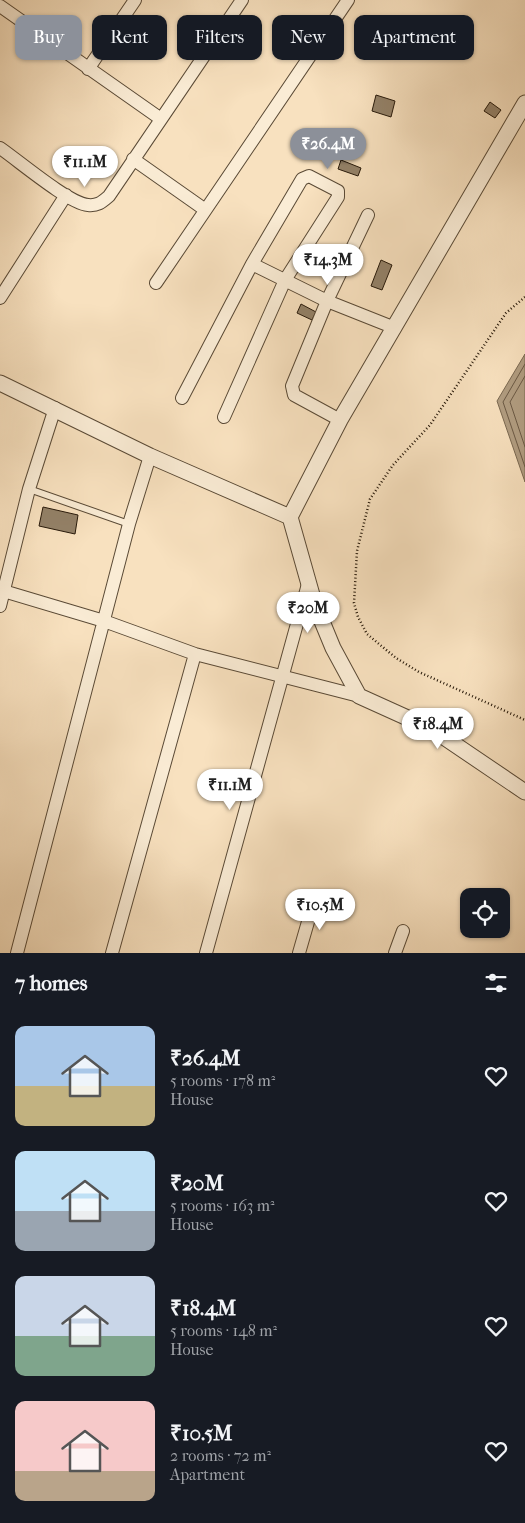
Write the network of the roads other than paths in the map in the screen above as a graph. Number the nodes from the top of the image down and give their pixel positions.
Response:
1 (134, 0) edge
2 (242, 0) edge
3 (348, 0) edge
4 (0, 6) edge
5 (88, 69) junction
6 (525, 102) edge
7 (161, 119) junction
8 (0, 148) edge
9 (133, 159) junction
10 (66, 195) junction
11 (204, 209) junction
12 (368, 215) dead end
13 (252, 264) junction
14 (286, 280) junction
15 (156, 283) dead end
16 (0, 298) edge
17 (327, 301) junction
18 (395, 328) junction
19 (0, 383) edge
20 (182, 398) dead end
21 (55, 408) junction
22 (224, 416) dead end
23 (340, 420) junction
24 (150, 456) junction
25 (29, 489) junction
26 (290, 517) junction
27 (129, 524) junction
28 (308, 584) junction
29 (2, 591) edge
30 (0, 606) edge
31 (104, 621) junction
32 (195, 654) junction
33 (282, 676) junction
34 (358, 696) junction
35 (525, 792) edge
36 (314, 901) dead end
37 (403, 931) dead end
38 (21, 952) edge
39 (112, 953) edge
40 (206, 953) edge
41 (299, 953) edge
42 (396, 953) edge

1 - 5 street
2 - 7 street
3 - 11 street
4 - 5 street
5 - 7 street
6 - 18 street
7 - 9 street
8 - 10 street
9 - 10 street
9 - 11 street
10 - 16 street
11 - 15 street
12 - 17 street
13 - 14 street
13 - 14 street
13 - 20 street
14 - 17 street
14 - 22 street
17 - 18 street
17 - 23 street
18 - 23 street
19 - 21 street
21 - 24 street
21 - 25 street
23 - 26 street
24 - 26 street
24 - 27 street
25 - 27 lane
25 - 29 street
26 - 28 street
27 - 31 street
28 - 33 street
28 - 34 street
29 - 30 street
29 - 31 street
31 - 32 street
31 - 38 street
32 - 33 street
32 - 39 street
33 - 34 street
33 - 40 street
34 - 35 street
36 - 41 street
37 - 42 street

